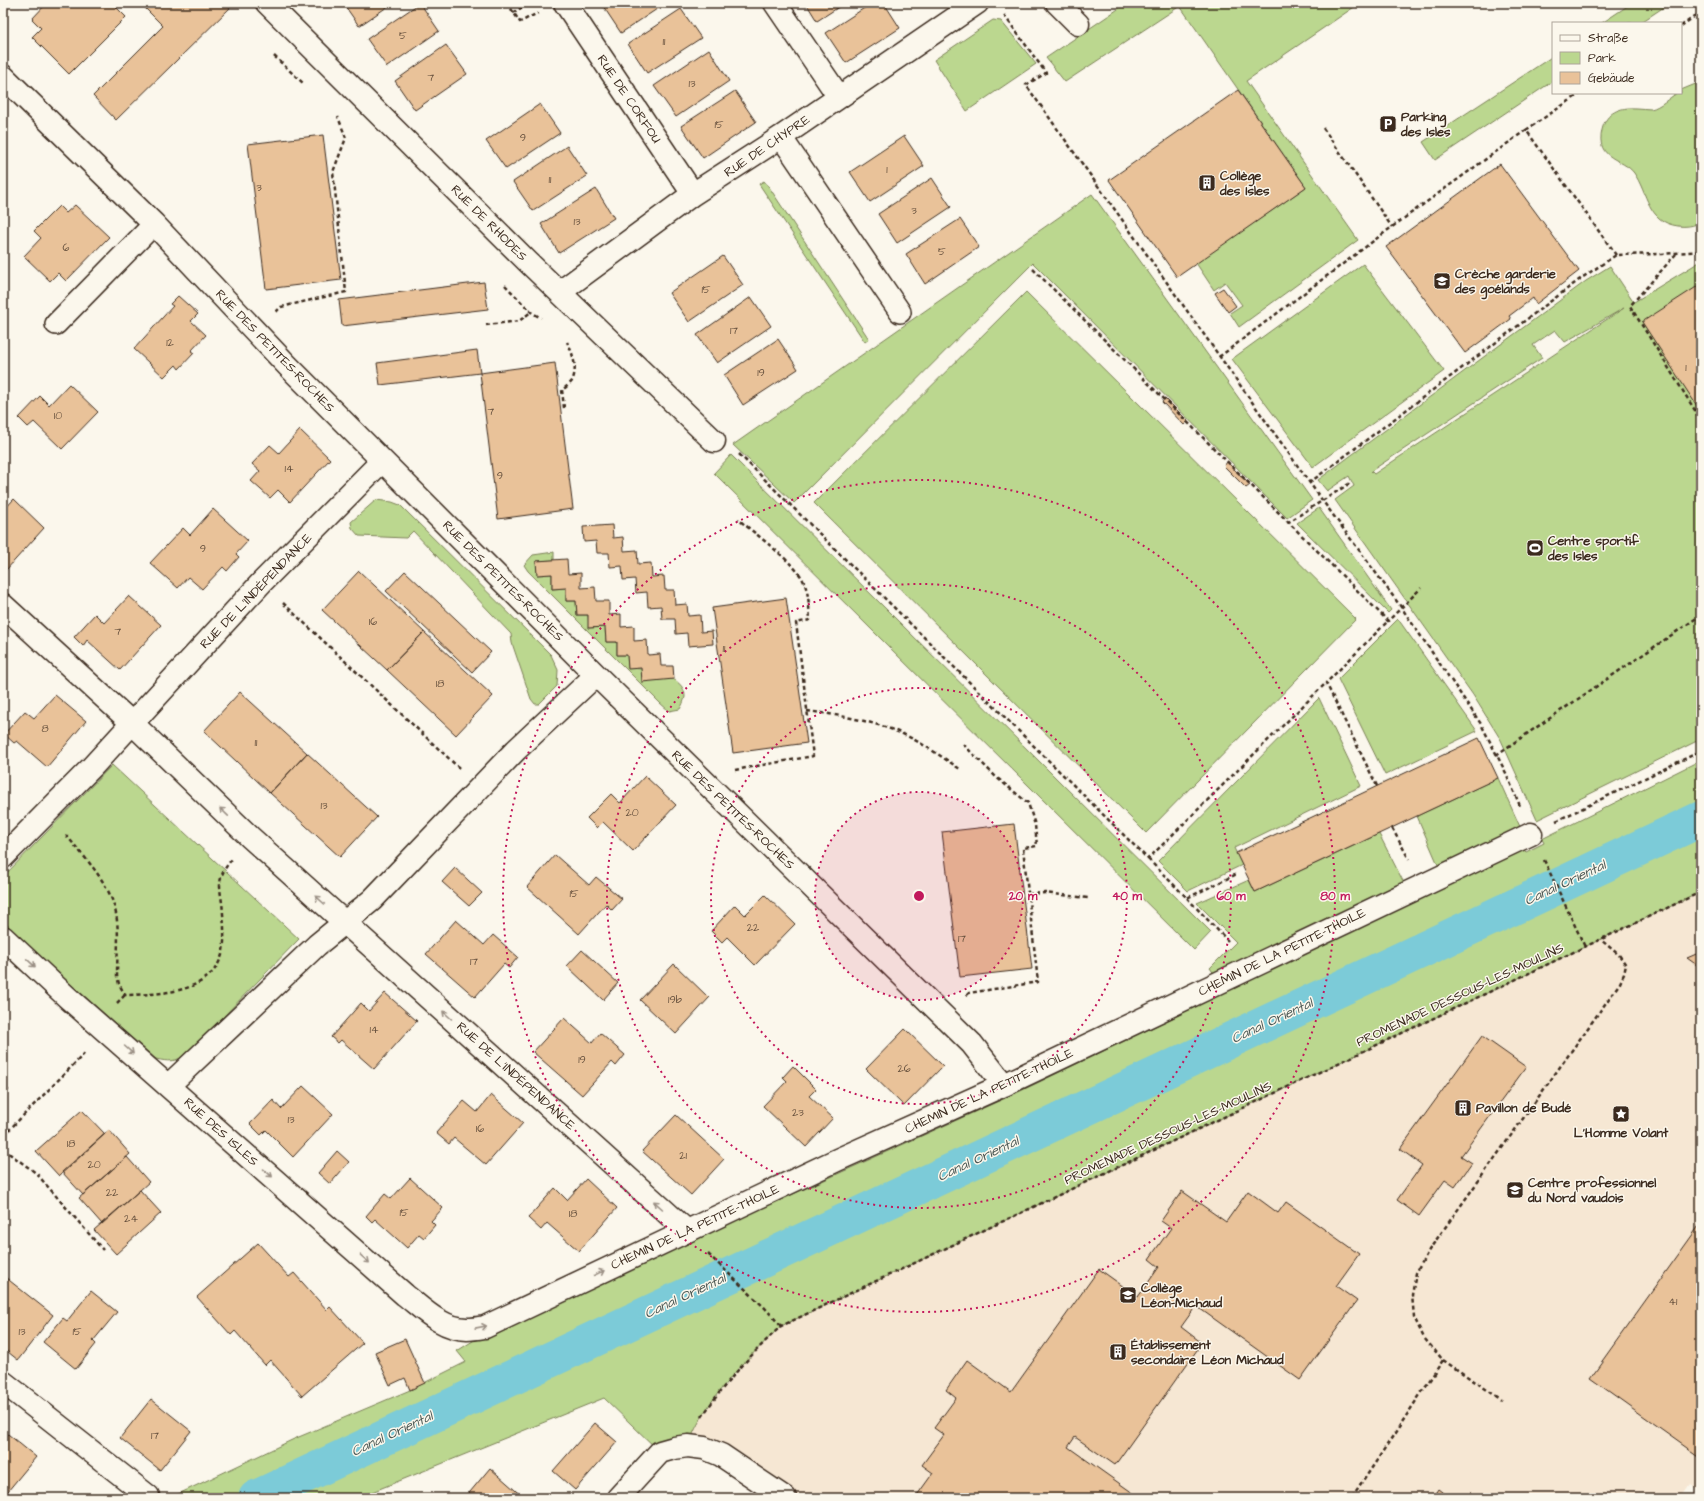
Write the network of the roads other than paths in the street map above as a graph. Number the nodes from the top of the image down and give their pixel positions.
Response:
1 (267, 3) edge
2 (565, 3) edge
3 (775, 3) edge
4 (977, 3) edge
5 (1057, 3) edge
6 (1078, 24) dead end
7 (3, 76) edge
8 (839, 97) junction
9 (781, 137) junction
10 (693, 194) junction
11 (154, 224) junction
12 (560, 292) junction
13 (900, 312) dead end
14 (56, 324) dead end
15 (714, 441) dead end
16 (382, 461) junction
17 (3, 605) edge
18 (596, 676) junction
19 (132, 724) junction
20 (1531, 834) road end
21 (3, 857) edge
22 (344, 922) junction
23 (3, 937) edge
24 (169, 1085) junction
25 (1004, 1085) junction
26 (687, 1231) junction
27 (443, 1323) joint
28 (3, 1382) edge
29 (148, 1496) dead end
30 (618, 1498) edge
31 (785, 1498) edge

1 - 12 street, RUE DE RHODES
2 - 10 street, RUE DE CORFOU
3 - 8 street
4 - 8 street, RUE DE CHYPRE
5 - 6 street
7 - 11 street, RUE DES PETITES-ROCHES
8 - 9 street, RUE DE CHYPRE
9 - 10 street, RUE DE CHYPRE
9 - 13 lane
10 - 12 street, RUE DE CHYPRE
11 - 14 lane
11 - 16 street, RUE DES PETITES-ROCHES
12 - 15 street, RUE DE RHODES
16 - 18 street, RUE DES PETITES-ROCHES
16 - 19 street, RUE DE L'INDÉPENDANCE
17 - 19 street, RUE DE L'INDÉPENDANCE
18 - 22 street
18 - 25 street, RUE DES PETITES-ROCHES
19 - 21 street, RUE DE L'INDÉPENDANCE
22 -> 19 street, RUE DE L'INDÉPENDANCE
20 - 25 street, CHEMIN DE LA PETITE-THOILE
22 - 24 street
26 -> 22 street, RUE DE L'INDÉPENDANCE
23 -> 24 street, RUE DES ISLES
24 -> 27 street, RUE DES ISLES
25 - 26 street, CHEMIN DE LA PETITE-THOILE
27 -> 26 street, CHEMIN DE LA PETITE-THOILE
28 - 29 street
30 - 31 street

